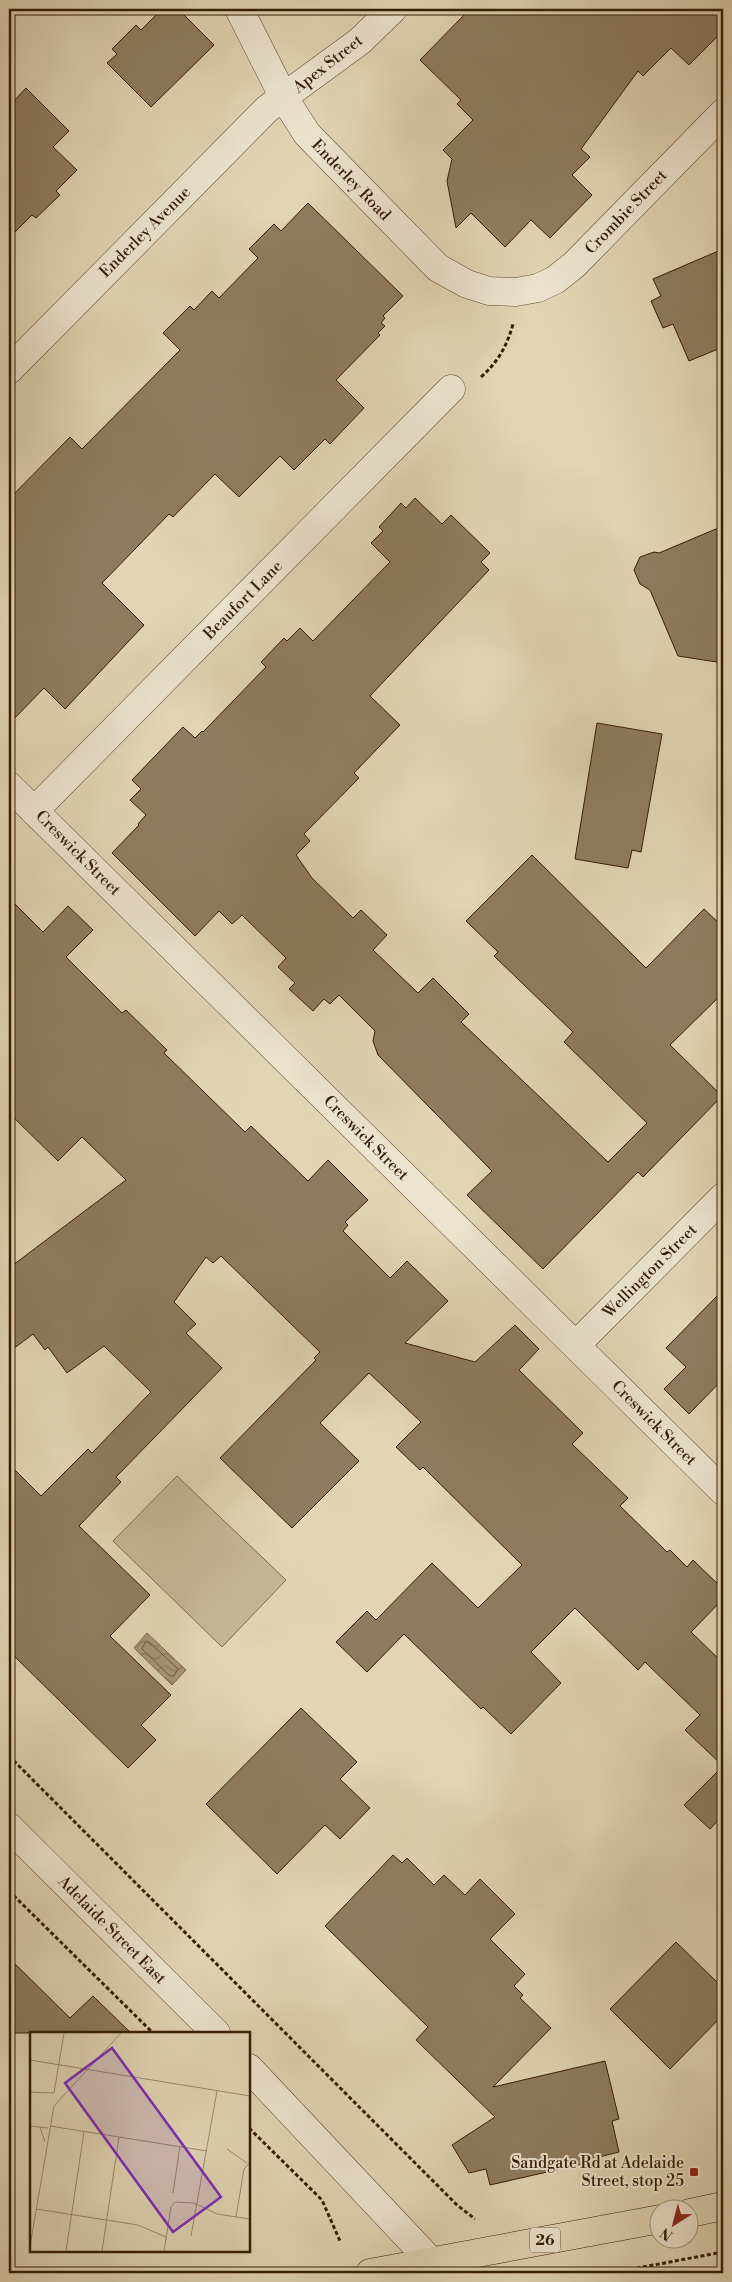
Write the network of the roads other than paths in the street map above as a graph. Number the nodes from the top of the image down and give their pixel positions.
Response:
1 (239, 9) edge
2 (393, 9) edge
3 (284, 98) junction
4 (723, 113) edge
5 (516, 292) joint
6 (9, 370) edge
7 (451, 388) dead end
8 (9, 786) edge
9 (34, 810) junction
10 (723, 1196) edge
11 (576, 1345) junction
12 (723, 1491) edge
13 (9, 1827) edge
14 (215, 2032) edge
15 (250, 2069) edge
16 (723, 2206) edge
17 (700, 2211) edge
18 (650, 2220) edge
19 (436, 2267) edge
20 (370, 2273) edge

1 - 3 street, Enderley Road
2 - 3 street, Apex Street
3 - 5 street, Enderley Road
3 - 6 street, Enderley Avenue
4 - 5 street, Crombie Street
7 - 9 street, Beaufort Lane
8 - 9 street, Creswick Street
9 - 11 street, Creswick Street
10 - 11 street, Wellington Street
11 - 12 street, Creswick Street
13 - 14 street, Adelaide Street East
15 - 19 street
16 - 17 highway
18 - 19 highway, 26
19 - 20 highway, 26

